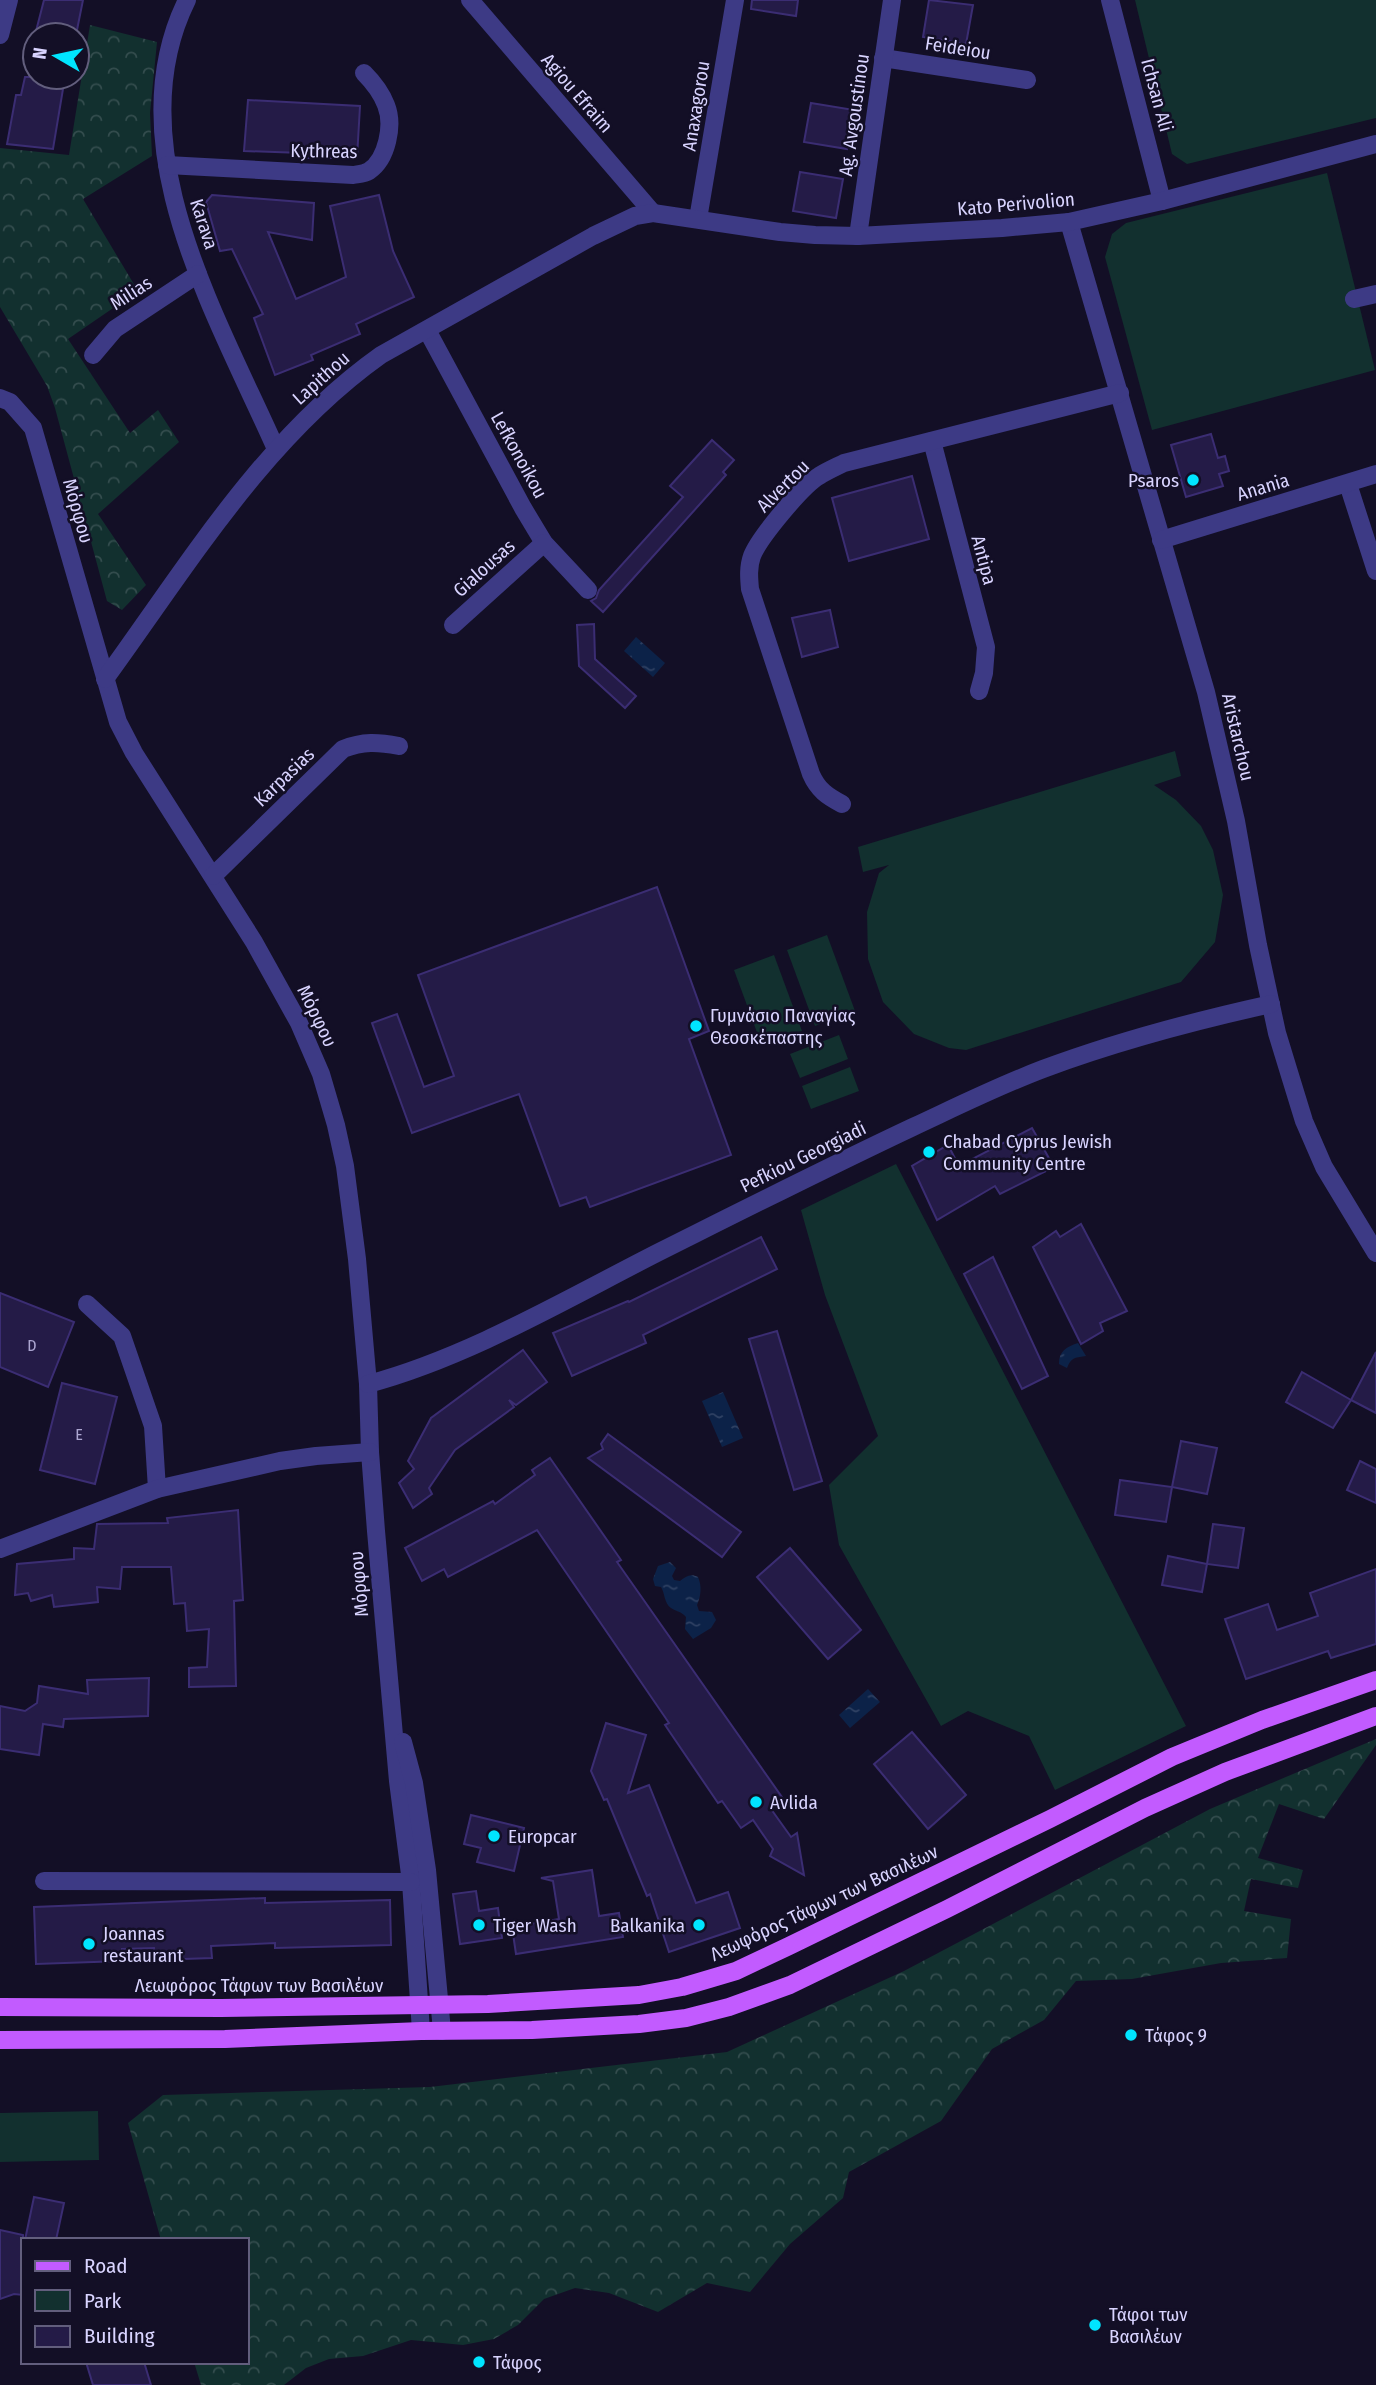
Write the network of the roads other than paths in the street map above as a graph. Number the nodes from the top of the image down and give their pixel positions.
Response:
1 (9, 0) edge
2 (187, 0) edge
3 (470, 0) edge
4 (734, 0) edge
5 (892, 0) edge
6 (1110, 0) edge
7 (0, 35) edge
8 (883, 58) junction
9 (364, 73) dead end
10 (1027, 80) dead end
11 (1376, 144) edge
12 (167, 165) junction
13 (1162, 201) junction
14 (653, 213) junction
15 (698, 219) junction
16 (1069, 222) junction
17 (858, 236) junction
18 (198, 274) junction
19 (1376, 294) edge
20 (1354, 299) dead end
21 (427, 330) junction
22 (93, 355) dead end
23 (1119, 393) junction
24 (0, 398) edge
25 (932, 441) junction
26 (276, 449) junction
27 (1376, 474) edge
28 (1348, 484) junction
29 (1161, 540) junction
30 (544, 543) junction
31 (1376, 571) edge
32 (588, 590) dead end
33 (453, 625) dead end
34 (106, 679) junction
35 (979, 691) dead end
36 (399, 746) dead end
37 (842, 804) dead end
38 (213, 876) junction
39 (1271, 1004) junction
40 (1376, 1253) edge
41 (87, 1304) dead end
42 (369, 1384) junction
43 (370, 1452) junction
44 (157, 1489) junction
45 (0, 1549) edge
46 (1376, 1680) edge
47 (1376, 1716) edge
48 (394, 1719) junction
49 (44, 1881) dead end
50 (411, 1882) junction
51 (440, 2004) junction
52 (420, 2005) junction
53 (0, 2007) edge
54 (421, 2031) junction
55 (442, 2031) junction
56 (0, 2040) edge

1 - 7 street
2 - 12 street, Karava
3 - 14 street, Agiou Efraim
4 - 15 street, Anaxagorou
5 - 8 street, Ag. Avgoustinou
6 - 13 street, Ichsan Ali
8 - 10 street, Feideiou
8 - 17 street, Ag. Avgoustinou
9 - 12 street, Kythreas
11 - 13 street, Kato Perivolion
12 - 18 street, Karava
13 - 16 street, Kato Perivolion
14 - 15 street, Kato Perivolion
14 - 21 street, Lapithou
15 - 17 street, Kato Perivolion
16 - 17 street, Kato Perivolion
16 - 23 street, Aristarchou
18 - 22 street, Milias
18 - 26 street, Karava
19 - 20 street
21 - 26 street, Lapithou
21 - 30 street, Lefkonoikou
23 - 25 street, Alvertou
23 - 29 street, Aristarchou
24 - 34 street, Μόρφου
25 - 35 street, Antipa
25 - 37 street, Alvertou
26 - 34 street, Lapithou
27 - 28 street, Anania
28 - 29 street, Anania
28 - 31 street
29 - 39 street, Aristarchou
30 - 32 street, Lefkonoikou
30 - 33 street, Gialousas
34 - 38 street, Μόρφου
36 - 38 street, Karpasias
38 - 42 street, Μόρφου
39 - 40 street, Aristarchou
39 - 42 street, Pefkiou Georgiadi
41 - 44 street
42 - 43 street, Μόρφου
43 - 44 street
43 - 48 street, Μόρφου
44 - 45 street
46 - 51 main road, Λεωφόρος Τάφων των Βασιλέων
47 - 55 main road
48 - 50 street, Μόρφου
48 - 51 street, Μόρφου
49 - 50 street
50 - 52 street, Μόρφου
51 - 52 main road, Λεωφόρος Τάφων των Βασιλέων
51 - 55 street, Μόρφου
52 - 53 main road, Λεωφόρος Τάφων των Βασιλέων
52 - 54 street, Μόρφου
54 - 55 main road
54 - 56 main road

